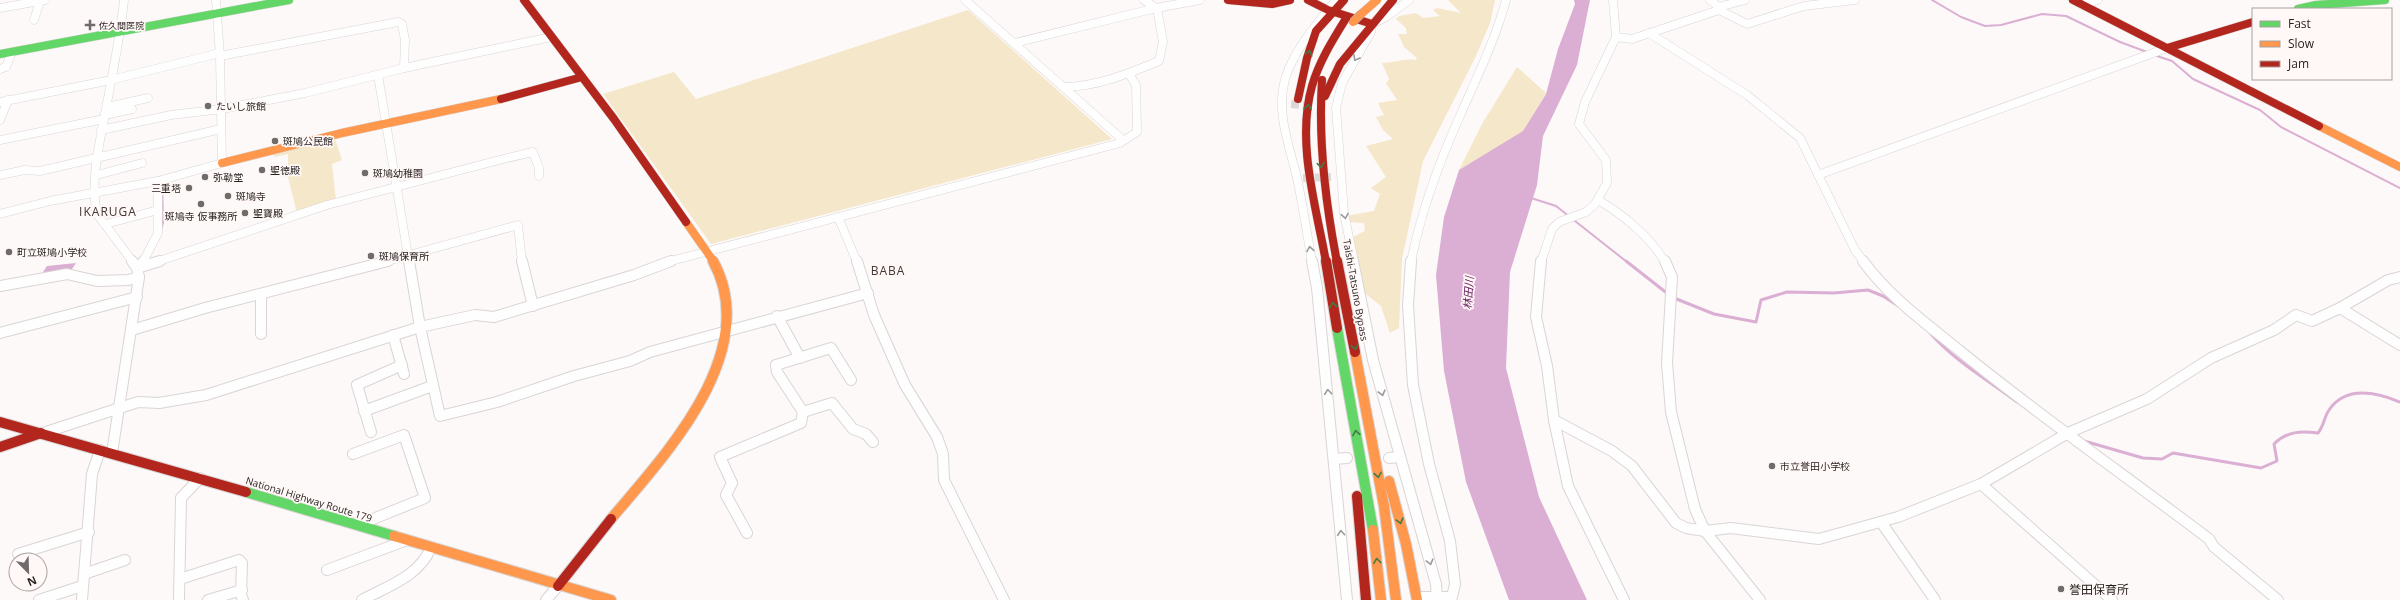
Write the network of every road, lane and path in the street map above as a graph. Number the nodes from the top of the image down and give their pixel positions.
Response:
1 (43, 0) edge
2 (124, 0) edge
3 (216, 0) edge
4 (289, 0) edge
5 (524, 0) edge
6 (965, 0) edge
7 (1144, 0) edge
8 (1201, 0) edge
9 (1228, 0) edge
10 (1290, 0) edge
11 (1308, 0) edge
12 (1336, 0) edge
13 (1344, 0) edge
14 (1365, 0) edge
15 (1377, 0) edge
16 (1393, 0) edge
17 (1409, 0) edge
18 (1506, 0) edge
19 (1613, 0) edge
20 (1710, 0) edge
21 (1745, 0) edge
22 (1855, 0) edge
23 (2073, 0) edge
24 (2098, 0) edge
25 (2385, 0) edge
26 (1825, 1) edge
27 (2082, 5) junction
28 (0, 8) edge
29 (1157, 8) junction
30 (1719, 8) junction
31 (2302, 8) edge
32 (1330, 10) junction
33 (218, 13) junction
34 (1356, 13) junction
35 (34, 20) dead end
36 (1349, 21) junction
37 (2252, 22) edge
38 (1372, 24) junction
39 (121, 32) junction
40 (1649, 33) junction
41 (551, 36) junction
42 (1616, 36) junction
43 (1015, 43) junction
44 (2167, 48) junction
45 (12, 52) junction
46 (0, 54) edge
47 (220, 54) junction
48 (404, 68) junction
49 (0, 69) edge
50 (378, 74) junction
51 (1129, 74) junction
52 (582, 77) junction
53 (111, 80) junction
54 (1065, 87) junction
55 (148, 98) dead end
56 (4, 101) edge
57 (1282, 104) junction
58 (1291, 104) tunnel mouth
59 (1323, 108) junction
60 (1336, 108) junction
61 (132, 109) dead end
62 (222, 109) junction
63 (105, 114) junction
64 (0, 120) edge
65 (387, 123) junction
66 (222, 129) junction
67 (101, 130) junction
68 (0, 140) edge
69 (1123, 140) junction
70 (97, 158) junction
71 (142, 163) dead end
72 (222, 163) junction
73 (2400, 167) edge
74 (0, 175) edge
75 (97, 175) junction
76 (1818, 175) junction
77 (539, 176) dead end
78 (1303, 176) junction
79 (158, 181) junction
80 (396, 185) junction
81 (96, 192) junction
82 (1598, 200) junction
83 (158, 210) junction
84 (0, 214) edge
85 (838, 217) junction
86 (106, 224) junction
87 (707, 252) junction
88 (408, 256) junction
89 (138, 273) junction
90 (2400, 277) edge
91 (0, 286) edge
92 (868, 293) junction
93 (260, 294) junction
94 (137, 297) junction
95 (533, 306) junction
96 (2340, 308) junction
97 (777, 316) junction
98 (420, 327) junction
99 (132, 330) junction
100 (726, 332) junction
101 (0, 333) edge
102 (261, 334) dead end
103 (393, 335) junction
104 (2400, 346) edge
105 (800, 358) junction
106 (851, 380) dead end
107 (432, 386) junction
108 (1363, 389) junction
109 (119, 408) junction
110 (364, 411) junction
111 (803, 412) junction
112 (1554, 420) junction
113 (0, 422) edge
114 (371, 432) dead end
115 (2068, 433) junction
116 (41, 434) junction
117 (873, 442) dead end
118 (0, 447) edge
119 (100, 450) junction
120 (112, 453) junction
121 (353, 454) dead end
122 (1334, 458) junction
123 (1347, 458) dead end
124 (1361, 465) junction
125 (200, 478) junction
126 (1981, 484) junction
127 (1881, 522) junction
128 (356, 525) junction
129 (1705, 531) junction
130 (89, 532) junction
131 (747, 533) dead end
132 (408, 540) junction
133 (431, 547) junction
134 (24, 552) edge
135 (125, 560) dead end
136 (327, 570) dead end
137 (84, 574) junction
138 (180, 579) junction
139 (82, 586) junction
140 (558, 586) junction
141 (242, 595) edge
142 (1363, 598) edge
143 (1419, 598) edge
144 (1454, 598) edge
145 (1437, 599) edge
146 (39, 600) edge
147 (82, 600) edge
148 (179, 600) edge
149 (208, 600) edge
150 (362, 600) edge
151 (546, 600) edge
152 (610, 600) edge
153 (1004, 600) edge
154 (1347, 600) edge
155 (1380, 600) edge
156 (1396, 600) edge
157 (1624, 600) edge
158 (1760, 600) edge
159 (1935, 600) edge
160 (2112, 600) edge
161 (2278, 600) edge

1 - 28 street
1 - 35 street
2 - 39 street
3 - 33 street
4 - 33 main road
5 - 41 main road
6 - 43 street
7 - 29 street
8 - 29 street
9 - 10 main road
11 - 32 main road
12 - 32 street
13 - 32 main road
14 - 34 main road, Taishi-Tatsuno Bypass
15 - 34 main road, Taishi-Tatsuno Bypass
16 - 38 main road
17 - 38 street
18 - 144 street
19 - 42 street
20 - 30 street
21 - 30 street
22 - 26 street
23 - 27 main road
24 - 27 street
25 - 31 main road
26 - 30 street
27 - 44 main road
29 - 43 street
29 - 51 street
30 - 40 street
32 - 38 main road
32 - 57 street
78 -> 32 main road
33 - 39 main road
33 - 47 street
34 - 36 main road, Taishi-Tatsuno Bypass
36 - 59 main road, Taishi-Tatsuno Bypass
78 -> 36 main road, Taishi-Tatsuno Bypass
37 - 44 main road
38 - 59 main road
38 -> 60 street
39 - 45 main road
39 - 53 street
40 - 42 street
40 - 76 street
41 - 48 street
41 - 52 main road
42 - 82 street
43 - 54 street
44 - 73 main road
44 - 76 street
45 - 46 main road
45 - 49 street
47 - 48 street
47 - 53 street
47 - 62 street
48 - 50 street
50 - 62 street
50 - 65 street
51 - 54 street
51 - 69 street
52 - 65 main road
52 - 87 main road
53 - 56 street
53 - 63 street
54 - 69 street
55 - 63 street
56 - 64 street
57 - 58 street
57 - 78 street
59 - 60 street
59 -> 108 main road, Taishi-Tatsuno Bypass
60 -> 145 street
61 - 63 street
62 - 66 street
62 - 67 street
63 - 67 street
63 - 68 street
65 - 72 main road
65 - 80 street
66 - 70 street
66 - 72 street
67 - 70 street
69 - 85 street
70 - 74 street
70 - 75 street
71 - 75 street
72 - 79 street
75 - 81 street
76 - 115 street
77 - 80 street
122 -> 78 street
124 -> 78 main road, Taishi-Tatsuno Bypass
79 - 81 street
79 - 83 street
80 - 88 street
80 - 89 street
81 - 84 street
81 - 86 street
82 - 112 street
82 - 129 street
83 - 86 street
83 - 89 street
85 - 87 street
85 - 92 street
86 - 89 street
87 - 95 street
87 - 100 main road
88 - 93 street
88 - 95 street
88 - 98 street
89 - 91 street
89 - 94 street
90 - 96 street
92 - 97 street
92 - 153 street
93 - 99 street
93 - 102 street
94 - 99 street
94 - 101 street
95 - 98 street
96 - 104 street
96 - 115 street
97 - 100 street
97 - 105 street
98 - 103 street
98 - 107 street
99 - 109 street
100 - 107 street
100 - 140 main road
103 - 109 street
103 - 110 street
105 - 106 street
105 - 111 street
107 - 110 street
108 -> 143 main road
108 -> 156 main road, Taishi-Tatsuno Bypass
109 - 116 street
109 - 120 street
110 - 114 street
111 - 117 street
111 - 131 street
112 - 129 street
112 - 157 street
113 - 116 main road, National Highway Route 179
115 - 126 street
115 - 161 street
116 - 118 main road
116 - 119 main road, National Highway Route 179
119 - 120 main road, National Highway Route 179
119 - 130 street
120 - 125 main road, National Highway Route 179
121 - 128 street
122 - 123 street
154 -> 122 street
124 - 142 main road
155 -> 124 main road, Taishi-Tatsuno Bypass
125 - 128 main road, National Highway Route 179
125 - 138 street
126 - 127 street
126 - 160 street
127 - 129 street
127 - 159 street
128 - 132 main road, National Highway Route 179
129 - 158 street
130 - 134 street
130 - 137 street
132 - 133 main road, National Highway Route 179
132 - 136 street
133 - 140 main road, National Highway Route 179
133 - 150 street
135 - 137 street
137 - 139 street
138 - 141 street
138 - 148 street
139 - 146 street
139 - 147 street
140 - 151 street
140 - 152 main road, National Highway Route 179
141 - 149 street
142 - 154 street
143 - 145 street
144 - 145 street

